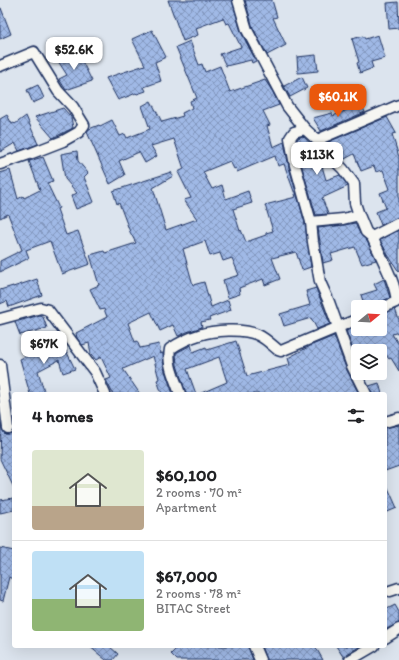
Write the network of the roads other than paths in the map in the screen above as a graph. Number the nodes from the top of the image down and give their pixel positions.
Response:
1 (238, 0) edge
2 (0, 66) edge
3 (399, 105) edge
4 (305, 129) junction
5 (317, 140) junction
6 (0, 164) edge
7 (359, 215) junction
8 (311, 222) junction
9 (399, 223) edge
10 (372, 237) junction
11 (398, 306) edge
12 (387, 308) edge
13 (0, 319) edge
14 (351, 322) edge
15 (338, 328) junction
16 (0, 365) edge
17 (105, 392) edge
18 (179, 392) edge
19 (365, 392) edge
20 (399, 418) edge
21 (387, 421) edge
22 (8, 428) dead end
23 (399, 629) edge
24 (387, 637) edge
25 (255, 648) edge
26 (371, 648) edge
27 (260, 660) edge
28 (350, 660) edge

1 - 4 street
2 - 6 street
3 - 5 street
4 - 5 street
4 - 8 street
5 - 7 street
7 - 8 street
7 - 10 street
8 - 15 street
9 - 10 street
10 - 11 street
11 - 12 street
13 - 17 street
14 - 15 street
15 - 18 street
15 - 19 street
16 - 22 street
20 - 21 street
23 - 24 street
25 - 27 street
26 - 28 street

